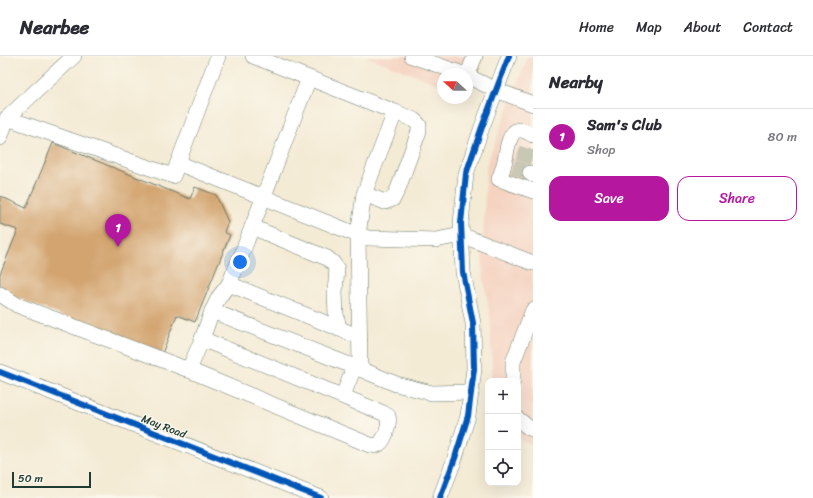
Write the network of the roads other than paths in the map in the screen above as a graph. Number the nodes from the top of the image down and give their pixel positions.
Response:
1 (74, 56) edge
2 (218, 56) edge
3 (253, 56) edge
4 (412, 56) edge
5 (475, 56) edge
6 (509, 56) edge
7 (442, 61) edge
8 (453, 68) edge
9 (470, 68) edge
10 (309, 78) junction
11 (473, 79) edge
12 (496, 90) junction
13 (533, 104) edge
14 (396, 112) junction
15 (7, 118) junction
16 (533, 135) edge
17 (0, 138) edge
18 (178, 163) junction
19 (533, 191) edge
20 (364, 194) junction
21 (263, 198) junction
22 (252, 227) junction
23 (358, 235) junction
24 (461, 236) junction
25 (533, 263) edge
26 (229, 284) junction
27 (0, 294) edge
28 (533, 310) edge
29 (212, 311) junction
30 (339, 329) junction
31 (360, 337) junction
32 (202, 339) junction
33 (357, 368) junction
34 (189, 370) junction
35 (0, 372) edge
36 (513, 378) edge
37 (471, 392) junction
38 (343, 396) junction
39 (521, 421) edge
40 (533, 429) edge
41 (314, 497) edge
42 (440, 498) edge

1 - 15 street
2 - 18 street
3 - 10 street
4 - 7 street
5 - 9 street
6 - 12 street
7 - 8 street
10 - 14 street
10 - 21 street
11 - 12 street
12 - 13 street
12 - 24 street
14 - 20 street
14 - 20 street
15 - 17 street
15 - 18 street
16 - 19 street
18 - 21 street
20 - 23 street
21 - 22 street
21 - 23 street
22 - 26 street
22 - 30 street
23 - 24 street
23 - 31 street
24 - 25 street
24 - 37 street
26 - 29 street
26 - 30 street
27 - 34 street
28 - 36 street
29 - 32 street
29 - 33 street
30 - 31 street
31 - 33 street
32 - 34 street
32 - 38 street
33 - 37 street
33 - 38 street
34 - 38 street
35 - 41 street, May Road
37 - 42 street
39 - 40 street

